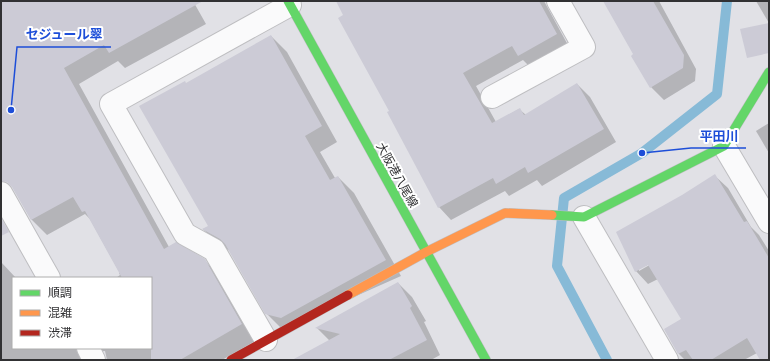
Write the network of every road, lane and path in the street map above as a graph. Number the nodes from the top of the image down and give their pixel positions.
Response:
1 (558, 1) edge
2 (289, 3) edge
3 (769, 72) edge
4 (492, 97) dead end
5 (724, 146) junction
6 (1, 193) edge
7 (578, 217) junction
8 (769, 222) edge
9 (426, 252) junction
10 (48, 277) edge
11 (266, 340) junction
12 (88, 349) edge
13 (94, 360) edge
14 (231, 360) edge
15 (486, 360) edge
16 (667, 360) edge

1 - 4 street
2 - 9 street, 大阪港八尾線
2 - 11 street
3 - 5 street
5 - 7 street
5 - 8 street
6 - 10 street
7 - 9 street
7 - 16 street
9 - 11 street
9 - 15 street, 大阪港八尾線
11 - 14 street
12 - 13 street

